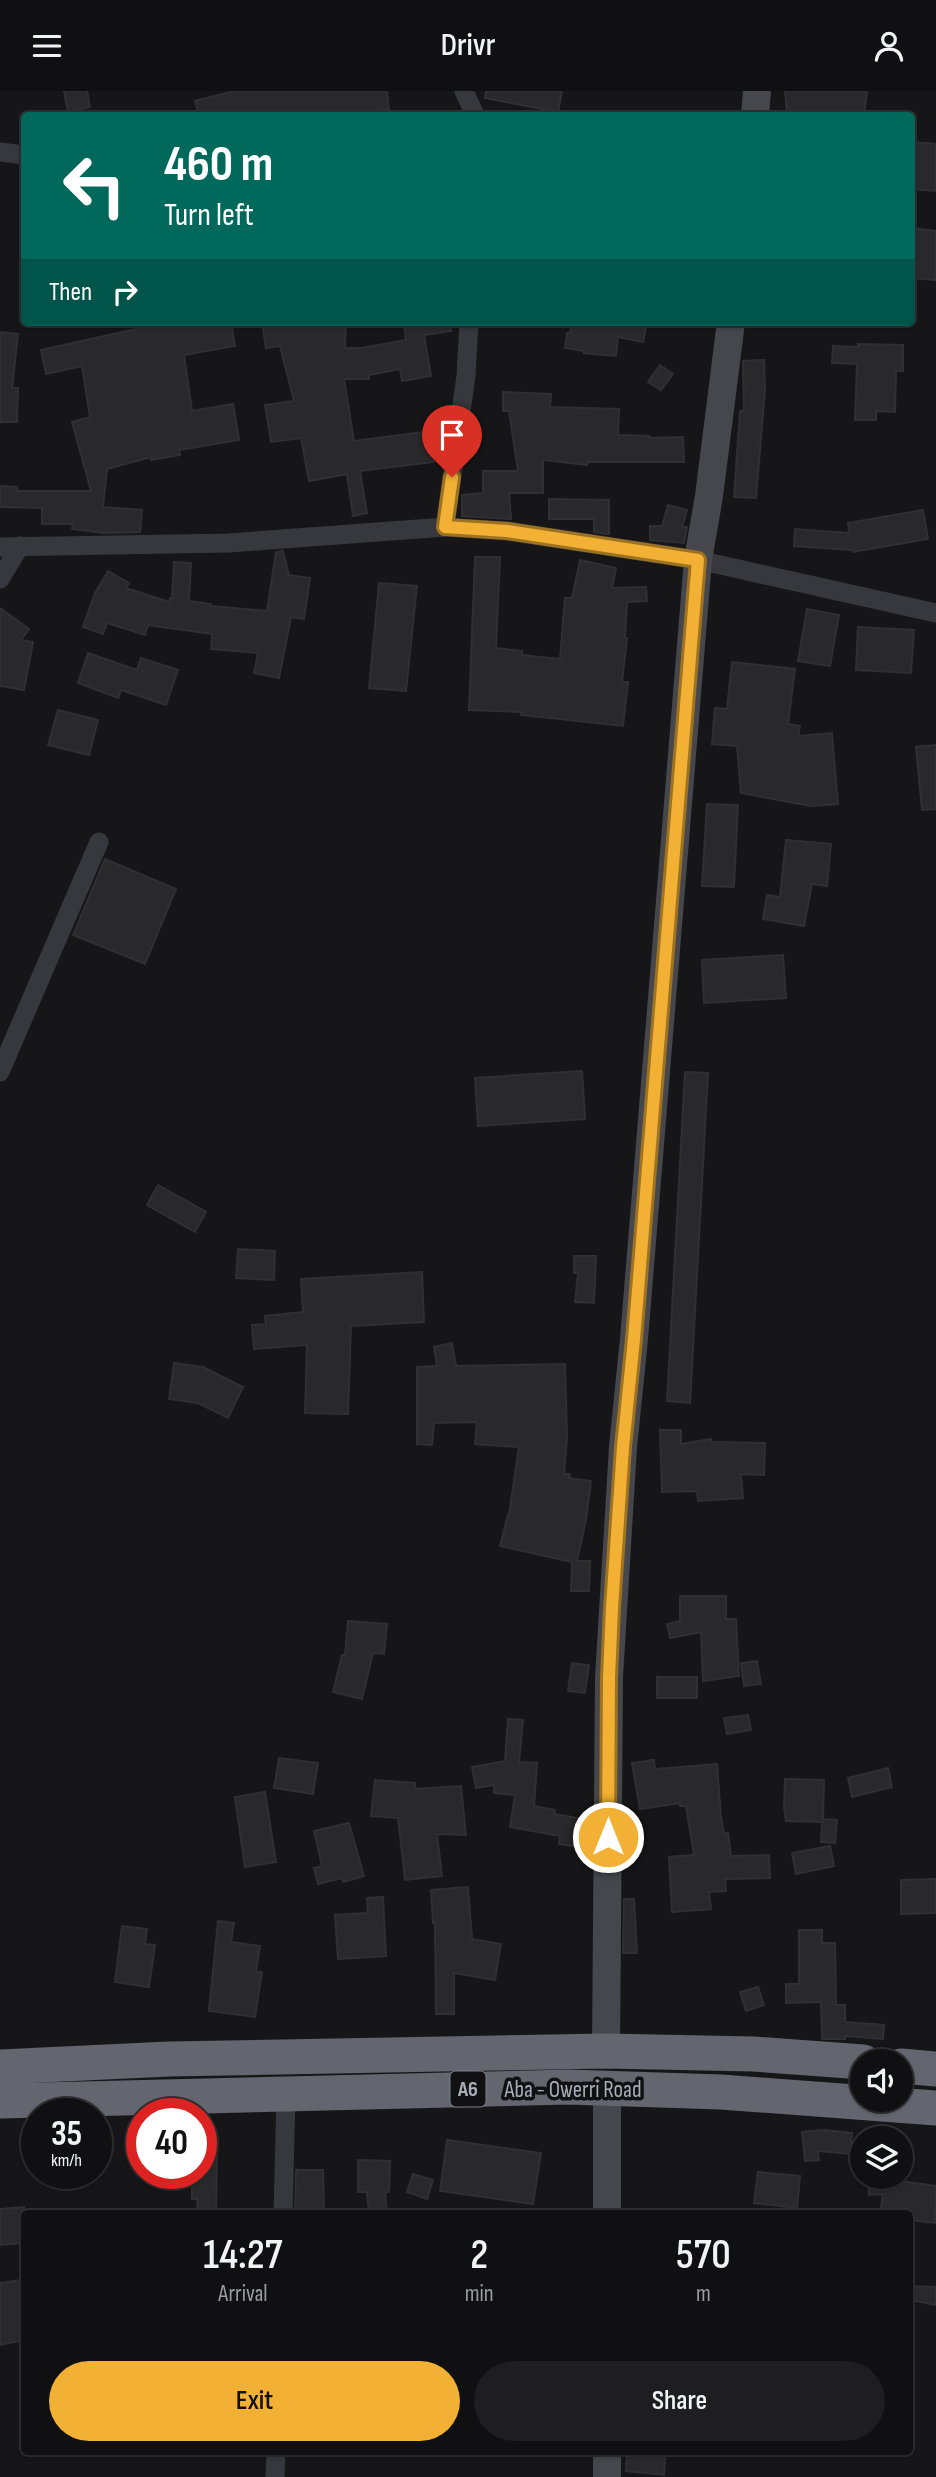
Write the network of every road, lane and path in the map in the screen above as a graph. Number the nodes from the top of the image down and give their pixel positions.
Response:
1 (464, 91) edge
2 (757, 91) edge
3 (474, 112) edge
4 (755, 112) edge
5 (0, 152) edge
6 (21, 155) edge
7 (469, 326) edge
8 (730, 326) edge
9 (445, 527) junction
10 (20, 546) junction
11 (0, 547) edge
12 (698, 560) junction
13 (0, 579) edge
14 (936, 613) edge
15 (99, 842) dead end
16 (1, 1067) edge
17 (607, 2051) junction
18 (169, 2059) junction
19 (850, 2061) edge
20 (0, 2067) edge
21 (913, 2067) edge
22 (936, 2069) edge
23 (607, 2088) junction
24 (286, 2094) junction
25 (169, 2097) junction
26 (0, 2101) edge
27 (936, 2108) edge
28 (283, 2210) edge
29 (607, 2210) edge
30 (276, 2455) edge
31 (607, 2455) edge
32 (275, 2477) edge
33 (607, 2477) edge

1 - 3 street
2 - 4 street
5 - 6 street
7 - 9 street
8 - 12 street
9 - 10 street
9 - 12 street
10 - 11 street
10 - 13 street
12 - 14 street
12 - 17 street
15 - 16 street
17 - 18 highway, Aba - Owerri Road / A6
17 - 19 highway, Aba - Owerri Road / A6
18 - 20 highway, Aba - Owerri Road / A6
18 - 25 highway
21 - 22 highway
23 - 24 highway, Aba - Owerri Road / A6
23 - 27 highway, Aba - Owerri Road / A6
23 - 29 street
24 - 25 highway, Aba - Owerri Road / A6
24 - 28 street
25 - 26 highway, Aba - Owerri Road / A6
30 - 32 street
31 - 33 street

